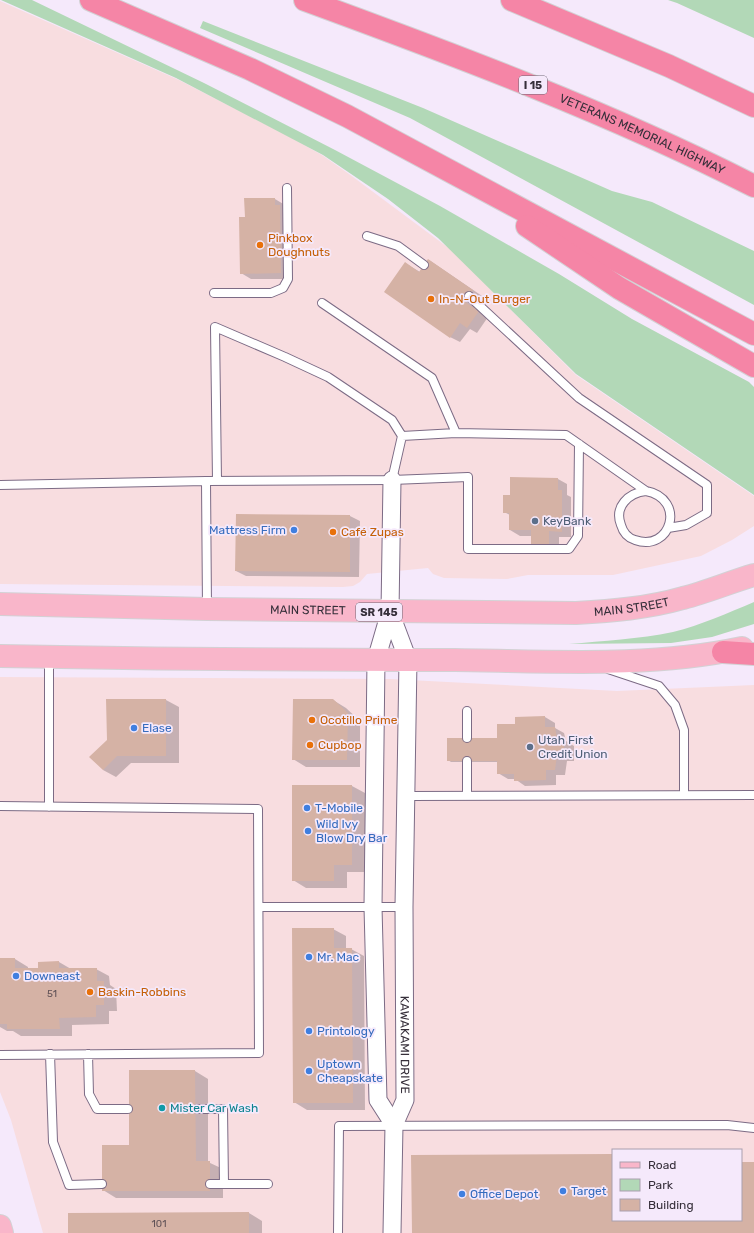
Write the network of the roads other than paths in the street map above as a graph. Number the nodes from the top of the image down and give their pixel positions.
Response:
1 (91, 0) edge
2 (305, 0) edge
3 (512, 0) edge
4 (754, 106) edge
5 (447, 170) junction
6 (754, 186) edge
7 (287, 188) dead end
8 (367, 236) dead end
9 (424, 265) dead end
10 (214, 293) dead end
11 (469, 296) dead end
12 (322, 302) dead end
13 (754, 334) edge
14 (754, 366) edge
15 (456, 433) junction
16 (402, 436) junction
17 (579, 444) junction
18 (392, 480) junction
19 (206, 481) junction
20 (217, 481) junction
21 (0, 485) edge
22 (646, 491) junction
23 (668, 528) junction
24 (754, 575) edge
25 (0, 604) edge
26 (207, 609) junction
27 (390, 612) junction
28 (754, 646) edge
29 (723, 652) junction
30 (754, 654) edge
31 (0, 656) edge
32 (49, 657) junction
33 (376, 660) junction
34 (408, 660) junction
35 (585, 661) junction
36 (467, 711) dead end
37 (467, 738) dead end
38 (467, 761) dead end
39 (754, 795) edge
40 (406, 796) junction
41 (467, 796) junction
42 (684, 796) junction
43 (0, 806) edge
44 (49, 807) junction
45 (259, 908) junction
46 (373, 908) junction
47 (404, 908) junction
48 (50, 1054) junction
49 (88, 1054) junction
50 (0, 1055) edge
51 (128, 1109) dead end
52 (196, 1109) dead end
53 (394, 1125) junction
54 (754, 1128) edge
55 (102, 1184) dead end
56 (210, 1184) dead end
57 (224, 1184) junction
58 (268, 1184) dead end
59 (0, 1226) edge
60 (2, 1233) edge
61 (338, 1233) edge
62 (392, 1233) edge

1 - 5 highway
2 - 6 highway, VETERANS MEMORIAL HIGHWAY / I 15
3 - 4 highway
5 - 13 highway
5 - 14 highway
7 - 10 lane
8 - 9 lane
11 - 23 lane
12 - 15 lane
15 - 16 lane
15 - 17 lane
16 - 18 lane
16 - 20 lane
17 - 18 lane
17 - 22 lane
18 - 20 lane
18 - 27 street
19 - 20 lane
19 - 21 lane
19 - 26 lane
22 - 23 lane
22 - 23 lane
24 - 27 main road, MAIN STREET / SR 145
25 - 26 main road, MAIN STREET / SR 145
26 - 27 main road, MAIN STREET / SR 145
27 - 33 street
27 - 34 street, KAWAKAMI DRIVE
28 - 29 main road
29 - 30 highway
29 - 35 main road
31 - 32 main road
32 - 33 main road
32 - 44 lane
33 - 34 main road
33 - 46 street
34 - 35 main road
34 - 40 street, KAWAKAMI DRIVE
35 - 42 lane
36 - 37 lane
38 - 41 lane
39 - 42 lane
40 - 41 lane
40 - 47 street, KAWAKAMI DRIVE
41 - 42 lane
43 - 44 lane
44 - 45 lane
45 - 46 lane
45 - 49 lane
46 - 47 lane
46 - 53 street
47 - 53 street, KAWAKAMI DRIVE
48 - 49 lane
48 - 50 lane
48 - 55 lane
49 - 51 lane
52 - 57 lane
53 - 54 lane
53 - 61 lane
53 - 62 street
56 - 57 lane
57 - 58 lane
59 - 60 main road

